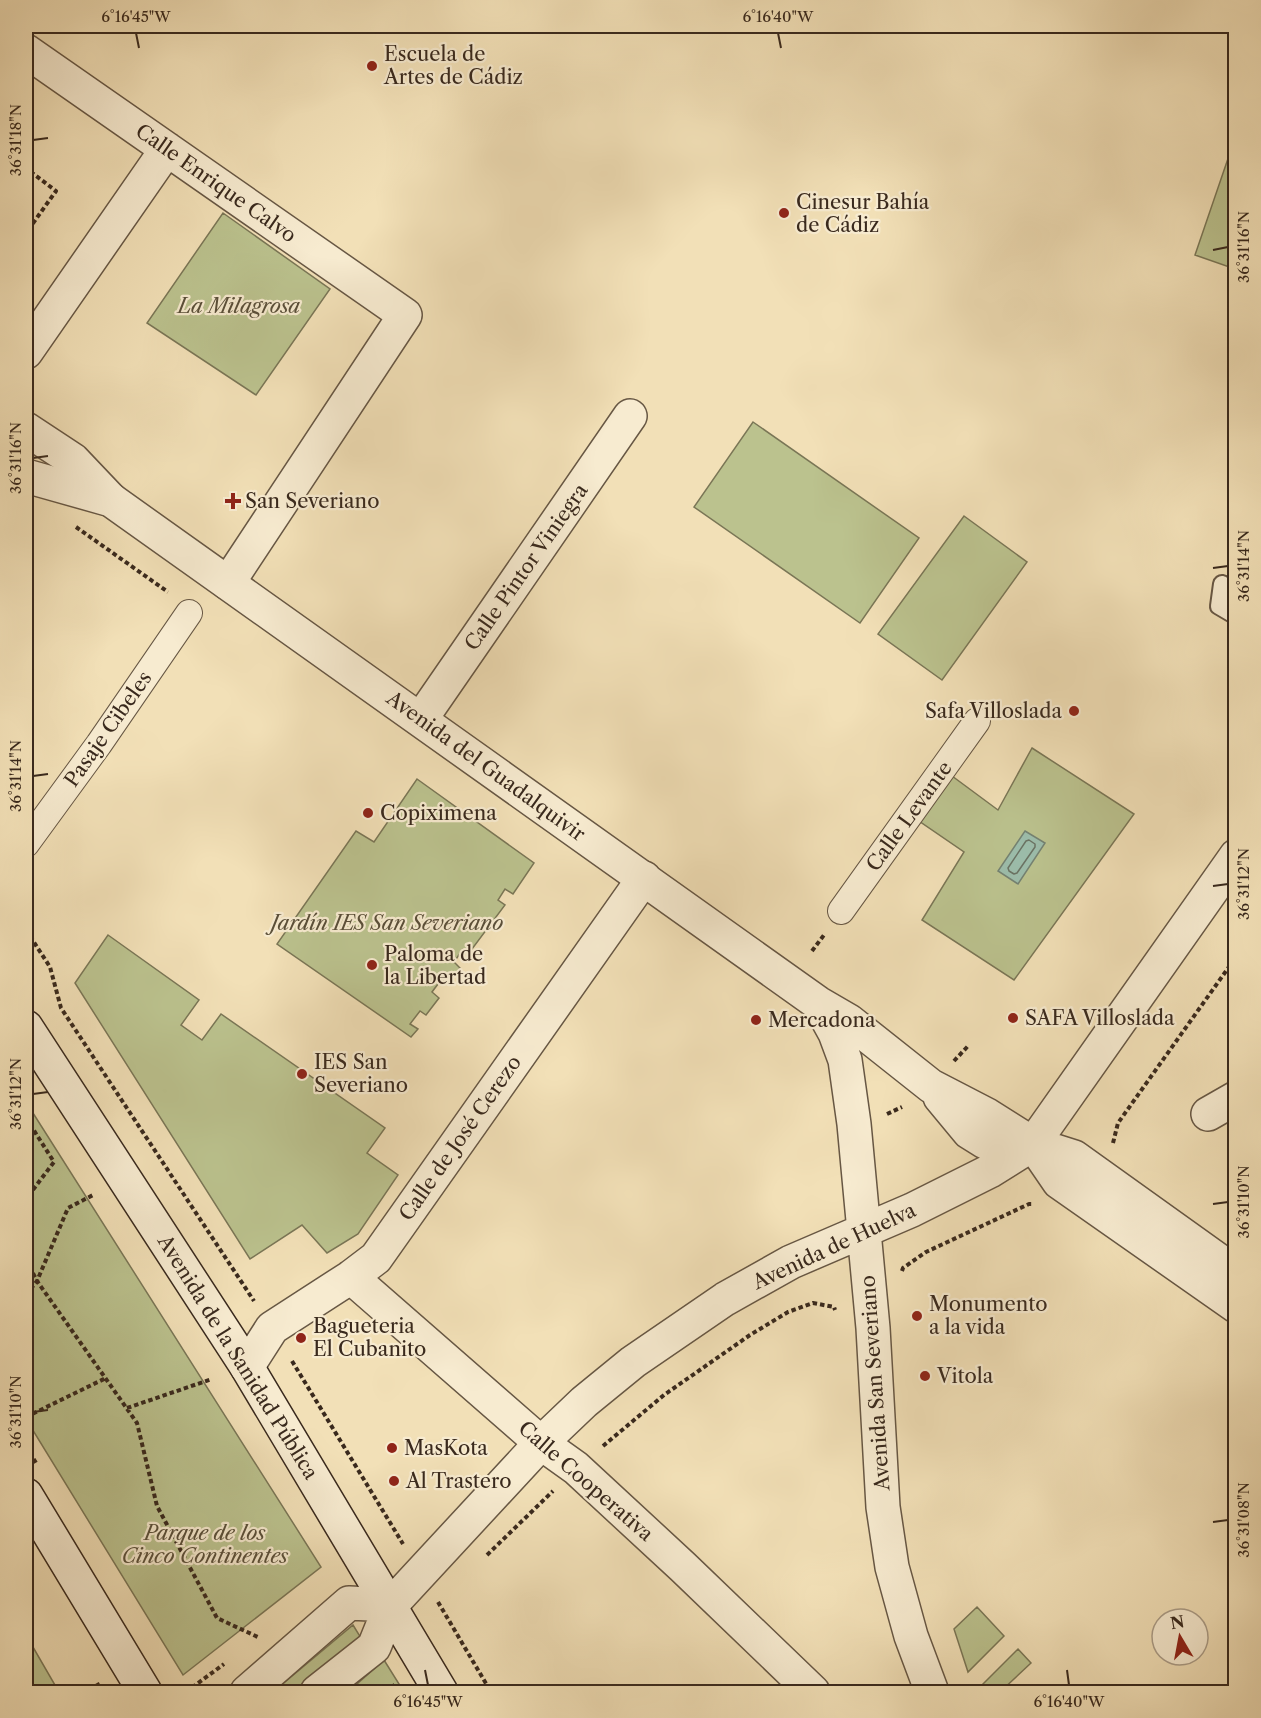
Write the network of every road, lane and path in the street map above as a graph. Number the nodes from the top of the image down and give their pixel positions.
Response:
1 (26, 51) edge
2 (167, 149) junction
3 (26, 172) edge
4 (26, 233) edge
5 (26, 352) edge
6 (630, 416) dead end
7 (26, 429) edge
8 (26, 476) edge
9 (111, 500) junction
10 (70, 522) dead end
11 (228, 583) junction
12 (1222, 584) dead end
13 (189, 613) joint
14 (1236, 616) edge
15 (421, 718) junction
16 (977, 721) dead end
17 (26, 844) edge
18 (1236, 856) edge
19 (644, 878) junction
20 (841, 911) dead end
21 (1236, 957) edge
22 (818, 1003) junction
23 (26, 1027) edge
24 (920, 1095) junction
25 (879, 1117) dead end
26 (26, 1118) edge
27 (1033, 1144) junction
28 (1112, 1150) dead end
29 (26, 1199) edge
30 (102, 1204) dead end
31 (1040, 1205) dead end
32 (864, 1229) junction
33 (26, 1260) edge
34 (1236, 1273) edge
35 (351, 1277) junction
36 (901, 1277) dead end
37 (38, 1281) junction
38 (26, 1294) edge
39 (1236, 1306) edge
40 (247, 1367) junction
41 (206, 1369) dead end
42 (106, 1378) junction
43 (212, 1379) junction
44 (219, 1389) dead end
45 (127, 1408) junction
46 (26, 1417) edge
47 (541, 1443) junction
48 (26, 1495) edge
49 (391, 1605) junction
50 (267, 1631) dead end
51 (258, 1637) junction
52 (249, 1644) dead end
53 (231, 1658) dead end
54 (279, 1664) junction
55 (145, 1692) edge
56 (186, 1692) edge
57 (247, 1692) edge
58 (318, 1692) edge
59 (441, 1692) edge
60 (813, 1692) edge
61 (932, 1692) edge

1 - 2 street, Calle Enrique Calvo
2 - 5 street
2 - 11 street, Calle Enrique Calvo
3 - 4 path
6 - 15 street, Calle Pintor Viniegra
7 - 9 street
8 - 9 street, Avenida del Guadalquivir
9 - 11 street, Avenida del Guadalquivir
10 - 13 path
11 - 15 street, Avenida del Guadalquivir
12 - 14 lane
13 - 17 street, Pasaje Cibeles
15 - 19 street, Avenida del Guadalquivir
16 - 20 street, Calle Levante
18 - 27 street, Avenida de Huelva
19 - 22 street, Avenida del Guadalquivir
19 - 35 street, Calle de José Cerezo
21 - 28 path
22 - 24 street, Avenida del Guadalquivir
22 - 32 street, Avenida San Severiano
23 - 40 street, Avenida de la Sanidad Pública
24 - 25 path
24 - 27 street, Avenida del Guadalquivir
26 - 29 path
27 - 32 street, Avenida de Huelva
27 - 34 street, Avenida del Guadalquivir
27 - 39 street, Avenida del Guadalquivir
30 - 37 path
31 - 36 path
32 - 47 street, Avenida de Huelva
32 - 61 street, Avenida San Severiano
33 - 37 path
35 - 40 street, Calle de José Cerezo
35 - 47 street, Calle Cooperativa
37 - 38 path
37 - 42 path
40 - 49 street, Avenida de la Sanidad Pública
41 - 43 path
42 - 45 path
42 - 46 path
43 - 44 path
43 - 45 path
45 - 51 path
47 - 49 street, Avenida de Huelva
47 - 60 street, Calle Cooperativa
48 - 55 street
49 - 54 street
49 - 58 street
49 - 59 street, Avenida de la Sanidad Pública
50 - 51 path
51 - 52 path
51 - 54 path
53 - 56 path
54 - 57 street

